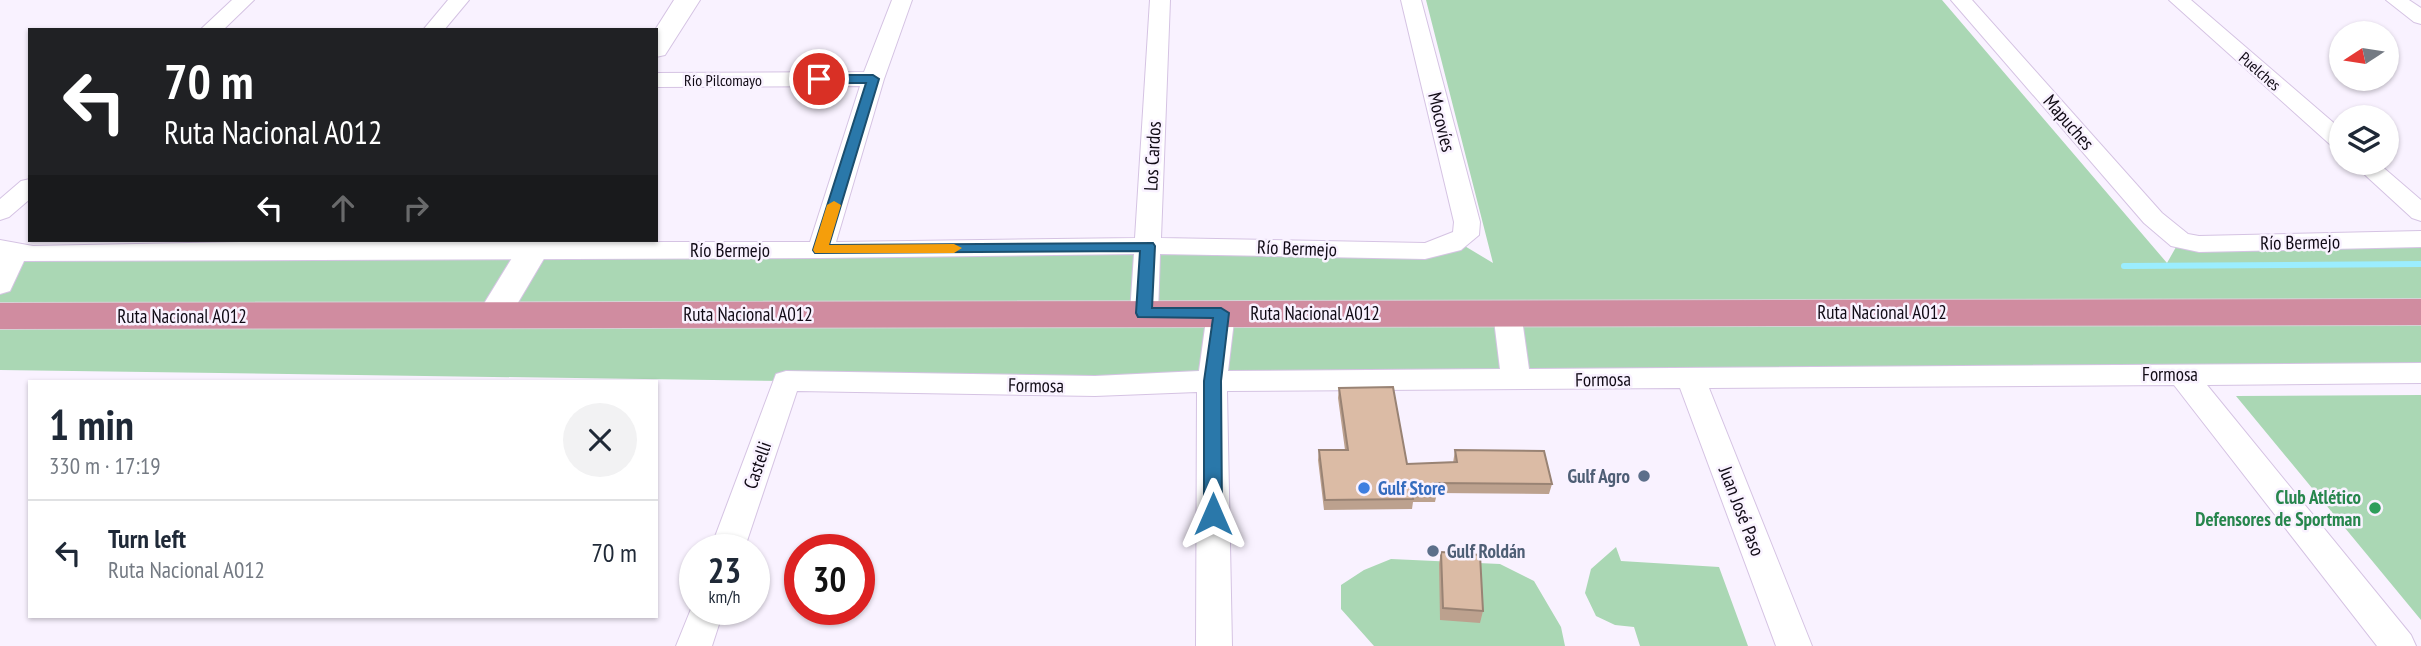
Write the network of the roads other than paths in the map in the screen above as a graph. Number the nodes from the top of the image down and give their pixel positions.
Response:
1 (244, 0) edge
2 (459, 0) edge
3 (687, 0) edge
4 (902, 0) edge
5 (1160, 0) edge
6 (1411, 0) edge
7 (1961, 0) edge
8 (2179, 0) edge
9 (2396, 0) edge
10 (2421, 18) edge
11 (212, 28) edge
12 (435, 28) edge
13 (658, 46) edge
14 (873, 79) junction
15 (658, 80) edge
16 (2329, 132) edge
17 (2378, 175) edge
18 (28, 188) edge
19 (0, 212) edge
20 (2421, 213) edge
21 (2421, 239) edge
22 (2180, 240) joint
23 (1458, 242) joint
24 (245, 245) edge
25 (536, 245) edge
26 (1147, 246) junction
27 (6, 249) edge
28 (820, 250) junction
29 (0, 285) edge
30 (1507, 312) junction
31 (2421, 312) edge
32 (1144, 313) junction
33 (1221, 313) junction
34 (494, 315) junction
35 (0, 316) edge
36 (2421, 373) edge
37 (2182, 374) junction
38 (1690, 377) junction
39 (786, 381) joint
40 (1212, 381) junction
41 (1516, 381) junction
42 (733, 534) edge
43 (701, 625) edge
44 (694, 646) edge
45 (1214, 646) edge
46 (1794, 646) edge
47 (2398, 646) edge

1 - 11 street
2 - 12 street
3 - 13 street
4 - 14 street
5 - 26 street, Los Cardos
6 - 23 street, Mocovíes
7 - 22 street, Mapuches
8 - 16 street, Puelches
9 - 10 street
14 - 15 street, Río Pilcomayo
14 - 28 street
17 - 20 street
18 - 19 street
21 - 22 street, Río Bermejo
23 - 26 street, Río Bermejo
24 - 25 street, Río Bermejo
24 - 27 street, Río Bermejo
25 - 28 street, Río Bermejo
25 - 34 street
26 - 28 street, Río Bermejo
26 - 32 street, Los Cardos
27 - 29 street
30 - 31 highway, Ruta Nacional A012
30 - 33 highway, Ruta Nacional A012
30 - 41 street
32 - 33 highway, Ruta Nacional A012
32 - 34 highway, Ruta Nacional A012
33 - 40 street
34 - 35 highway, Ruta Nacional A012
36 - 37 street, Formosa
37 - 38 street, Formosa
37 - 47 street
38 - 41 street, Formosa
38 - 46 street, Juan José Paso
39 - 40 street, Formosa
39 - 42 street, Castelli
40 - 41 street, Formosa
40 - 45 street
43 - 44 street

